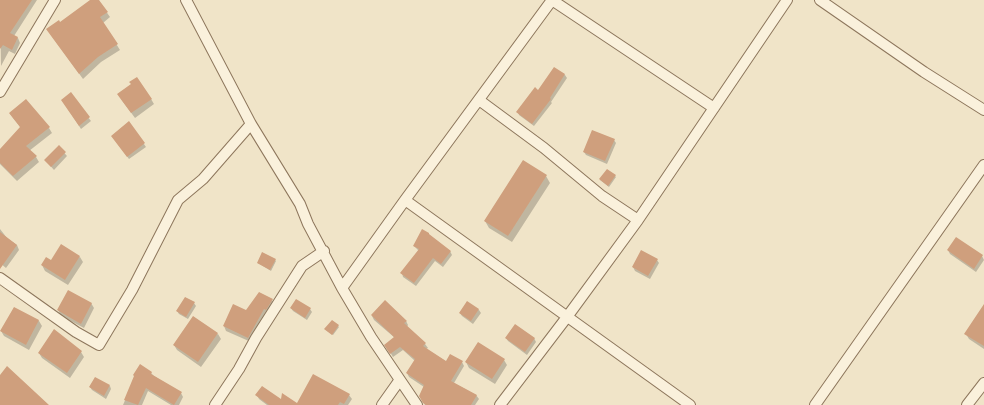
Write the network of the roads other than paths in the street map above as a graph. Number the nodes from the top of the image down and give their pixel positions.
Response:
1 (56, 0) edge
2 (186, 0) edge
3 (788, 0) edge
4 (820, 0) edge
5 (0, 92) edge
6 (478, 100) junction
7 (714, 108) junction
8 (984, 110) edge
9 (251, 124) junction
10 (984, 165) edge
11 (405, 200) junction
12 (638, 220) junction
13 (324, 251) junction
14 (0, 278) edge
15 (342, 288) junction
16 (567, 317) junction
17 (399, 381) junction
18 (984, 383) edge
19 (215, 405) edge
20 (382, 405) edge
21 (417, 405) edge
22 (500, 405) edge
23 (690, 405) edge
24 (815, 405) edge
25 (968, 405) edge

1 - 5 street
2 - 9 street
3 - 7 street
4 - 8 street
6 - 7 street
6 - 11 street
6 - 12 street
7 - 12 street
9 - 13 street
9 - 14 street
10 - 24 street
11 - 15 street
11 - 16 street
12 - 16 street
13 - 15 street
13 - 19 street
15 - 17 street
16 - 22 street
16 - 23 street
17 - 20 street
17 - 21 street
18 - 25 street

